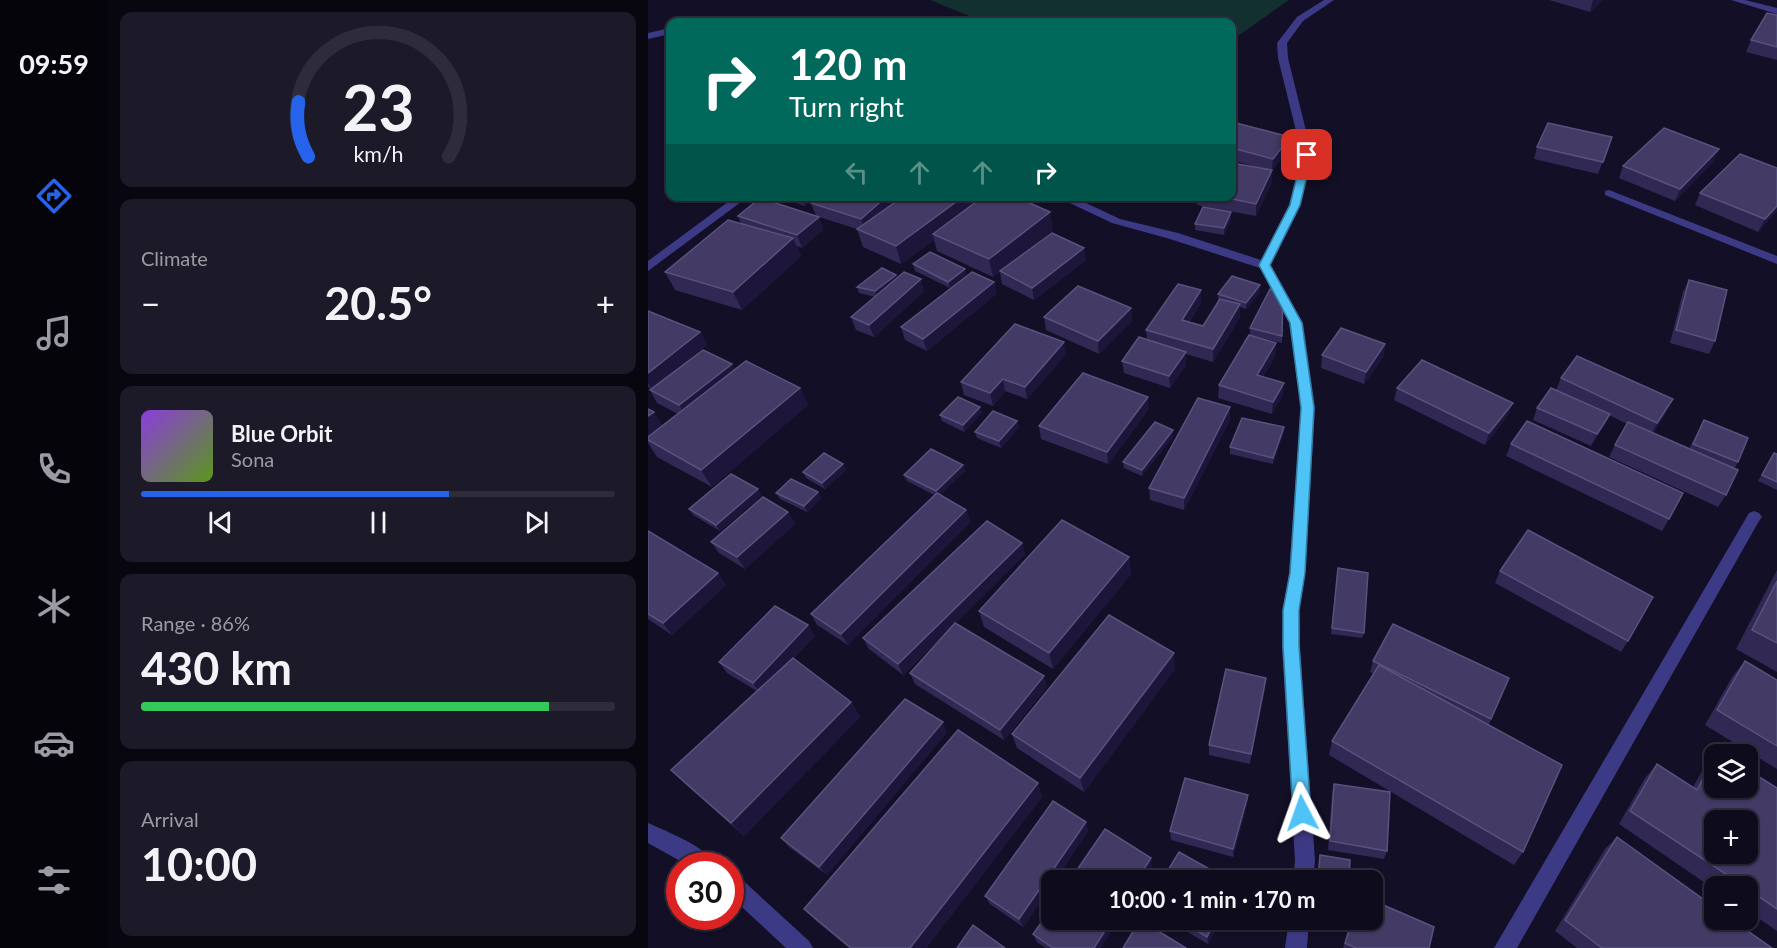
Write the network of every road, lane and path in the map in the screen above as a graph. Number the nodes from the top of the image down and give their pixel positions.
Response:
1 (1330, 0) edge
2 (1735, 0) edge
3 (1777, 11) edge
4 (666, 32) edge
5 (648, 36) edge
6 (1609, 193) dead end
7 (737, 201) edge
8 (1071, 201) edge
9 (1777, 260) edge
10 (1265, 265) junction
11 (648, 267) edge
12 (1754, 517) dead end
13 (648, 833) edge
14 (688, 852) edge
15 (1304, 870) edge
16 (744, 895) edge
17 (1298, 930) edge
18 (802, 948) edge
19 (1296, 948) edge
20 (1504, 948) edge

1 - 10 street
2 - 3 street
4 - 5 street
6 - 9 street
7 - 11 street
8 - 10 street
10 - 15 street
12 - 20 street
13 - 14 street
16 - 18 street
17 - 19 street

